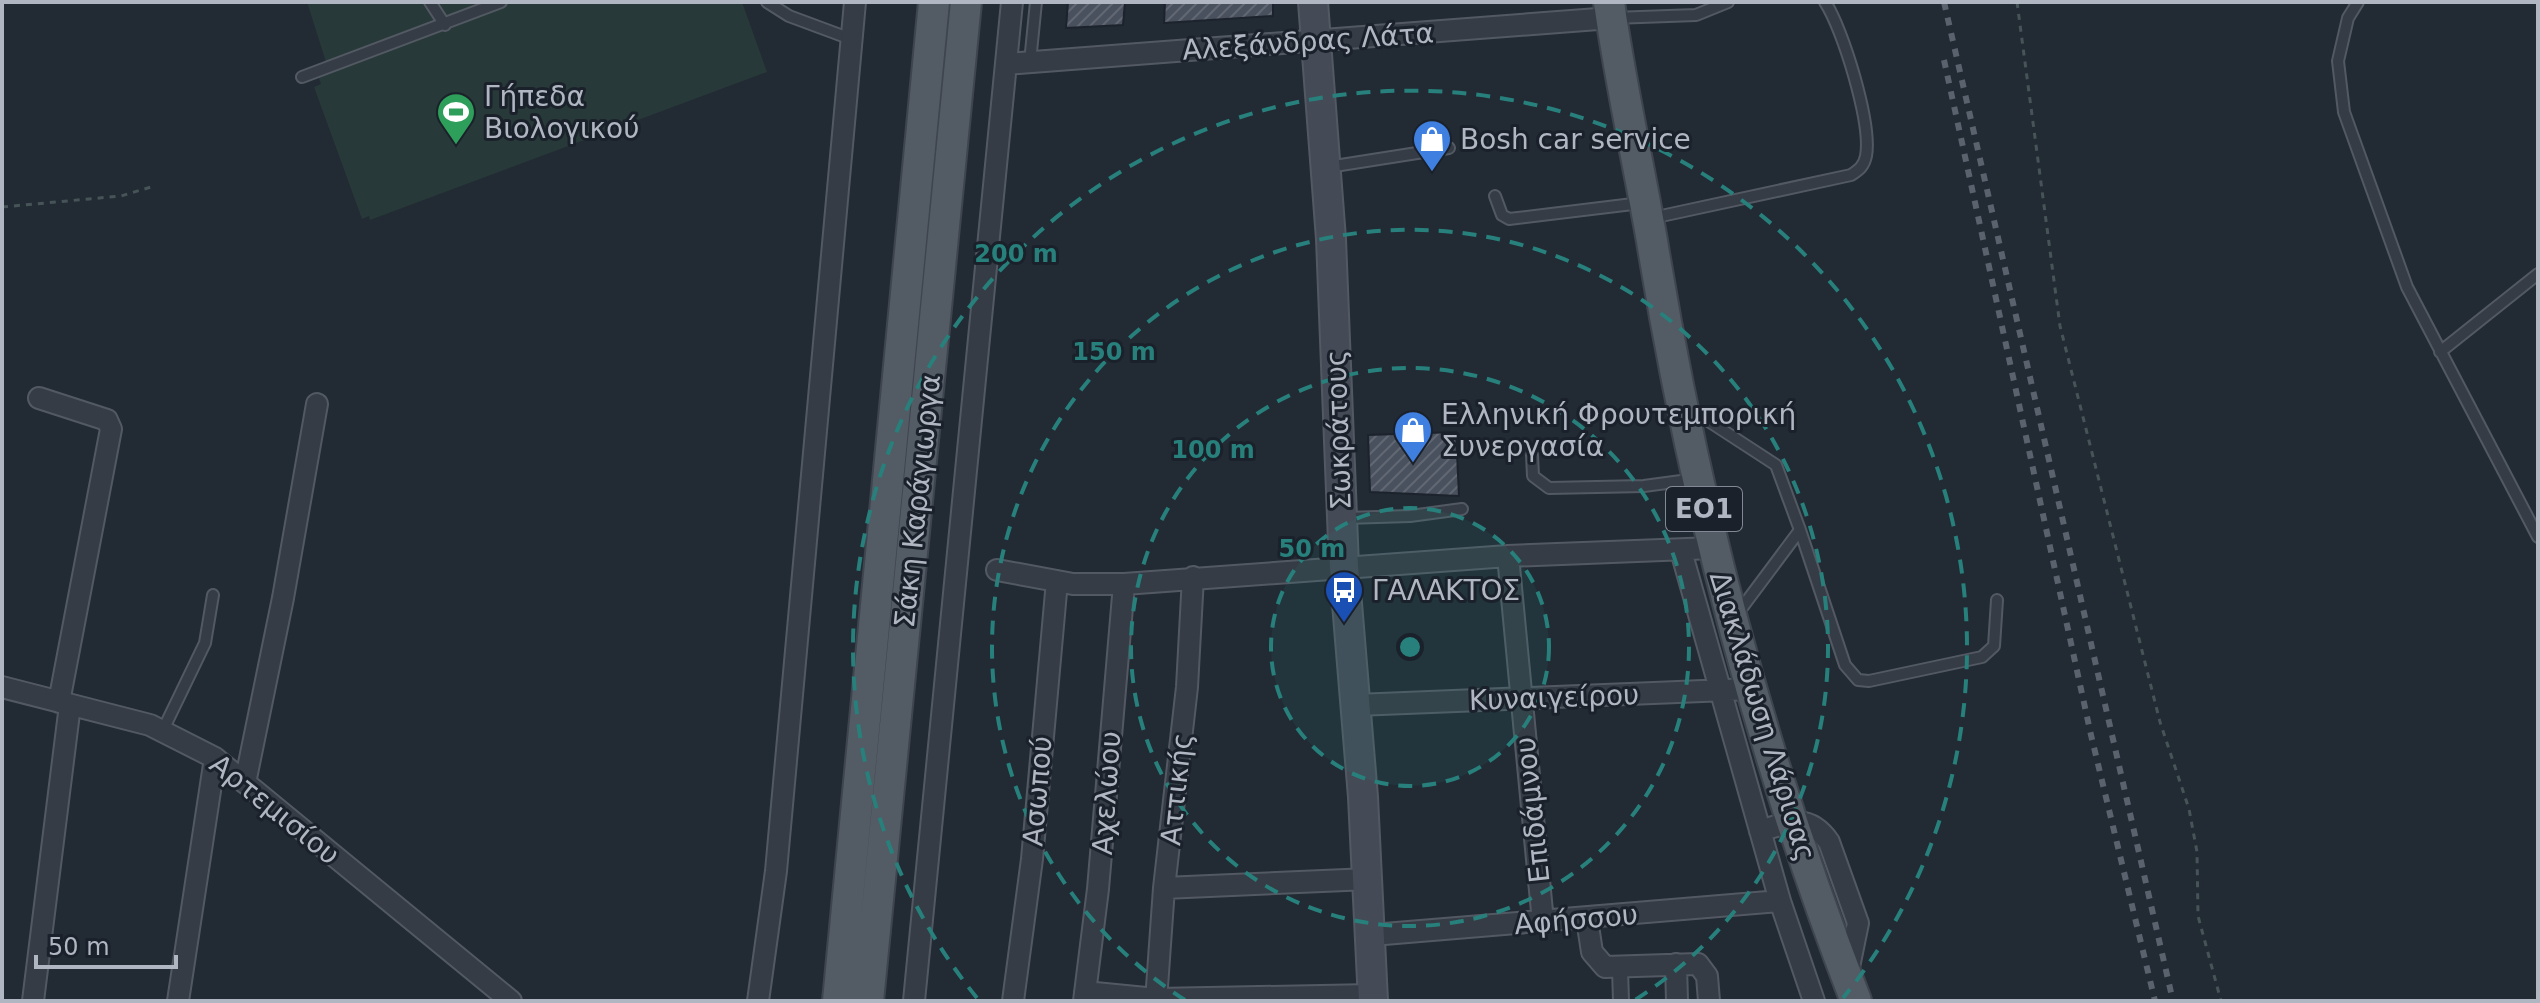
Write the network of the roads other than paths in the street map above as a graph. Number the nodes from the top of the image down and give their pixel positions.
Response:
1 (430, 2) edge
2 (501, 2) edge
3 (767, 2) edge
4 (855, 2) edge
5 (934, 2) edge
6 (966, 2) edge
7 (1012, 2) edge
8 (1036, 2) edge
9 (1313, 2) edge
10 (1728, 2) edge
11 (1825, 2) edge
12 (2358, 2) edge
13 (1610, 10) edge
14 (1565, 12) edge
15 (445, 25) junction
16 (851, 39) junction
17 (1314, 40) junction
18 (1030, 62) junction
19 (1006, 64) junction
20 (302, 77) dead end
21 (1449, 148) dead end
22 (1326, 167) junction
23 (1495, 196) dead end
24 (1646, 211) junction
25 (2538, 274) edge
26 (2440, 352) junction
27 (39, 398) dead end
28 (1679, 402) junction
29 (317, 404) dead end
30 (1532, 455) dead end
31 (1696, 479) junction
32 (1462, 509) dead end
33 (1342, 518) junction
34 (1800, 530) junction
35 (2538, 537) edge
36 (1713, 548) junction
37 (1681, 551) junction
38 (1508, 556) junction
39 (1344, 567) junction
40 (997, 570) dead end
41 (1193, 577) junction
42 (1057, 581) junction
43 (1124, 584) junction
44 (213, 595) dead end
45 (1997, 600) dead end
46 (1733, 622) junction
47 (2, 687) edge
48 (1752, 689) junction
49 (1718, 691) junction
50 (1520, 699) junction
51 (65, 703) junction
52 (1356, 705) junction
53 (163, 730) junction
54 (215, 758) junction
55 (245, 783) junction
56 (1792, 820) junction
57 (1760, 831) junction
58 (1369, 879) junction
59 (1164, 888) junction
60 (1780, 901) junction
61 (1587, 919) junction
62 (1543, 922) junction
63 (1372, 935) junction
64 (1676, 964) junction
65 (1620, 969) junction
66 (1852, 990) edge
67 (1084, 996) edge
68 (1372, 998) edge
69 (1156, 1000) edge
70 (33, 1001) edge
71 (178, 1001) edge
72 (511, 1001) edge
73 (758, 1001) edge
74 (838, 1001) edge
75 (868, 1001) edge
76 (914, 1001) edge
77 (1013, 1001) edge
78 (1621, 1001) edge
79 (1677, 1001) edge
80 (1709, 1001) edge
81 (1814, 1001) edge

1 - 15 lane
2 - 15 lane
3 - 16 lane
4 - 16 street
5 - 74 main road, Σάκη Καράγιωργα
6 - 75 main road, Σάκη Καράγιωργα
7 - 19 street
8 - 18 lane
9 - 17 main road, Σωκράτους
10 - 13 lane
11 - 24 lane
12 - 26 lane
13 - 14 street, Αλεξάνδρας Λάτα
13 - 24 main road, Διακλάδωση Λάρισας / ΕΟ1
14 - 17 street, Αλεξάνδρας Λάτα
15 - 20 lane
16 - 73 street
17 - 18 street, Αλεξάνδρας Λάτα
17 - 22 main road, Σωκράτους
18 - 19 street, Αλεξάνδρας Λάτα
19 - 76 street
21 - 22 lane
22 - 33 main road, Σωκράτους
23 - 24 lane
24 - 28 main road, Διακλάδωση Λάρισας / ΕΟ1
25 - 26 lane
26 - 35 lane
27 - 51 street
28 - 31 main road, Διακλάδωση Λάρισας / ΕΟ1
28 - 34 lane
29 - 55 street
30 - 31 lane
31 - 36 main road, Διακλάδωση Λάρισας / ΕΟ1
32 - 33 lane
33 - 39 main road, Σωκράτους
34 - 45 lane
34 - 46 lane
36 - 37 street
36 - 46 main road, Διακλάδωση Λάρισας / ΕΟ1
37 - 38 street
37 - 49 street
38 - 39 street
38 - 50 street, Επιδάμνου
39 - 41 street
39 - 52 main road, Σωκράτους
40 - 42 street
41 - 43 street
41 - 59 street, Αττικής
42 - 43 street
42 - 77 street, Ασωπού
43 - 67 street, Αχελώου
44 - 53 lane
46 - 48 main road, Διακλάδωση Λάρισας / ΕΟ1
47 - 51 street, Αρτεμισίου
48 - 49 street, Κυναιγείρου
48 - 56 main road, Διακλάδωση Λάρισας / ΕΟ1
49 - 50 street, Κυναιγείρου
49 - 57 street
50 - 52 street, Κυναιγείρου
50 - 62 street, Επιδάμνου
51 - 53 street, Αρτεμισίου
51 - 70 street
52 - 58 main road, Σωκράτους
53 - 54 street, Αρτεμισίου
54 - 55 street, Αρτεμισίου
54 - 71 street
55 - 72 street, Αρτεμισίου
56 - 57 street
56 - 66 main road, Διακλάδωση Λάρισας / ΕΟ1
57 - 60 street
58 - 59 street
58 - 63 main road, Σωκράτους
59 - 69 street, Αττικής
60 - 61 street, Αφήσσου
60 - 81 street
61 - 62 street, Αφήσσου
61 - 65 street
62 - 63 street, Αφήσσου
63 - 68 main road, Σωκράτους
64 - 65 street
64 - 79 street
64 - 80 street
65 - 78 street
67 - 69 street
68 - 69 street

